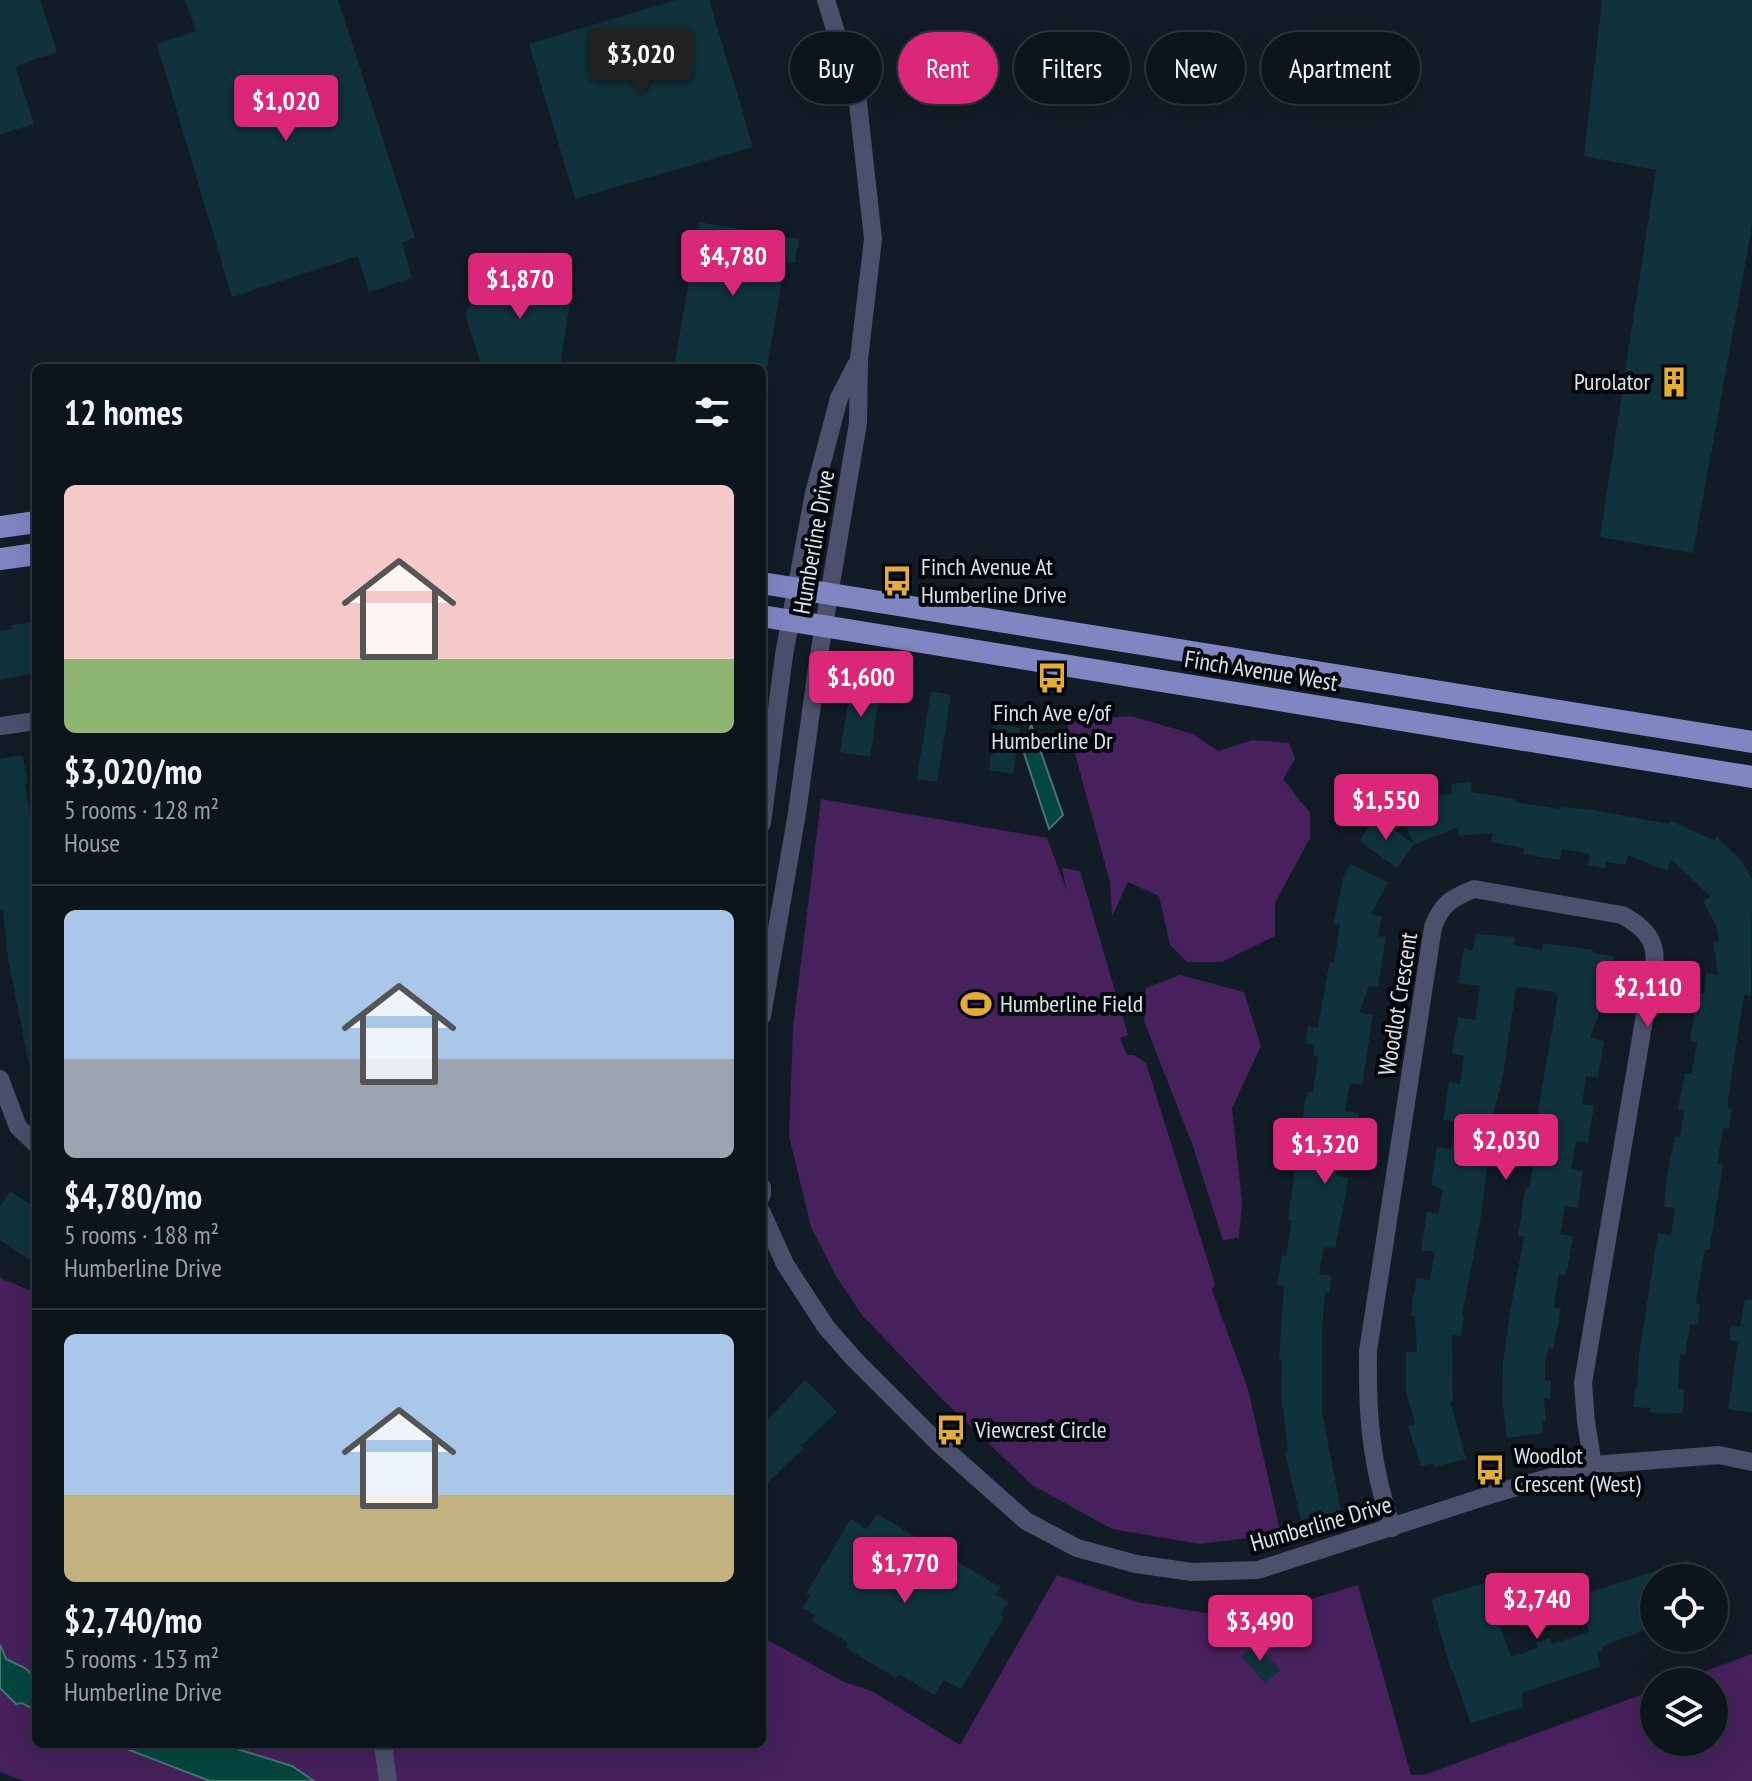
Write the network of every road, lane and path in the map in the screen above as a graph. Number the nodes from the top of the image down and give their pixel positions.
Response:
1 (826, 0) edge
2 (859, 359) junction
3 (32, 523) edge
4 (0, 527) edge
5 (32, 555) edge
6 (0, 559) edge
7 (766, 584) edge
8 (796, 589) junction
9 (830, 595) junction
10 (766, 617) edge
11 (790, 621) junction
12 (824, 626) junction
13 (32, 722) edge
14 (0, 726) edge
15 (1752, 742) edge
16 (1752, 777) edge
17 (766, 794) edge
18 (766, 993) edge
19 (0, 1079) edge
20 (32, 1140) edge
21 (766, 1222) edge
22 (1752, 1462) edge
23 (1593, 1465) junction
24 (1392, 1528) junction
25 (384, 1748) edge
26 (388, 1781) edge

1 - 2 street, Humberline Drive
2 - 8 street, Humberline Drive
2 - 9 street, Humberline Drive
3 - 4 main road
5 - 6 main road
7 - 8 main road, Finch Avenue West
8 - 9 main road, Finch Avenue West
8 - 11 street, Humberline Drive
9 - 12 street, Humberline Drive
9 - 15 main road, Finch Avenue West
10 - 11 main road, Finch Avenue West
11 - 12 main road, Finch Avenue West
11 - 17 street, Humberline Drive
12 - 16 main road, Finch Avenue West
12 - 18 street, Humberline Drive
13 - 14 street
19 - 20 street
21 - 24 street, Humberline Drive
22 - 23 street, Humberline Drive
23 - 24 street, Humberline Drive
23 - 24 street, Woodlot Crescent
25 - 26 street

